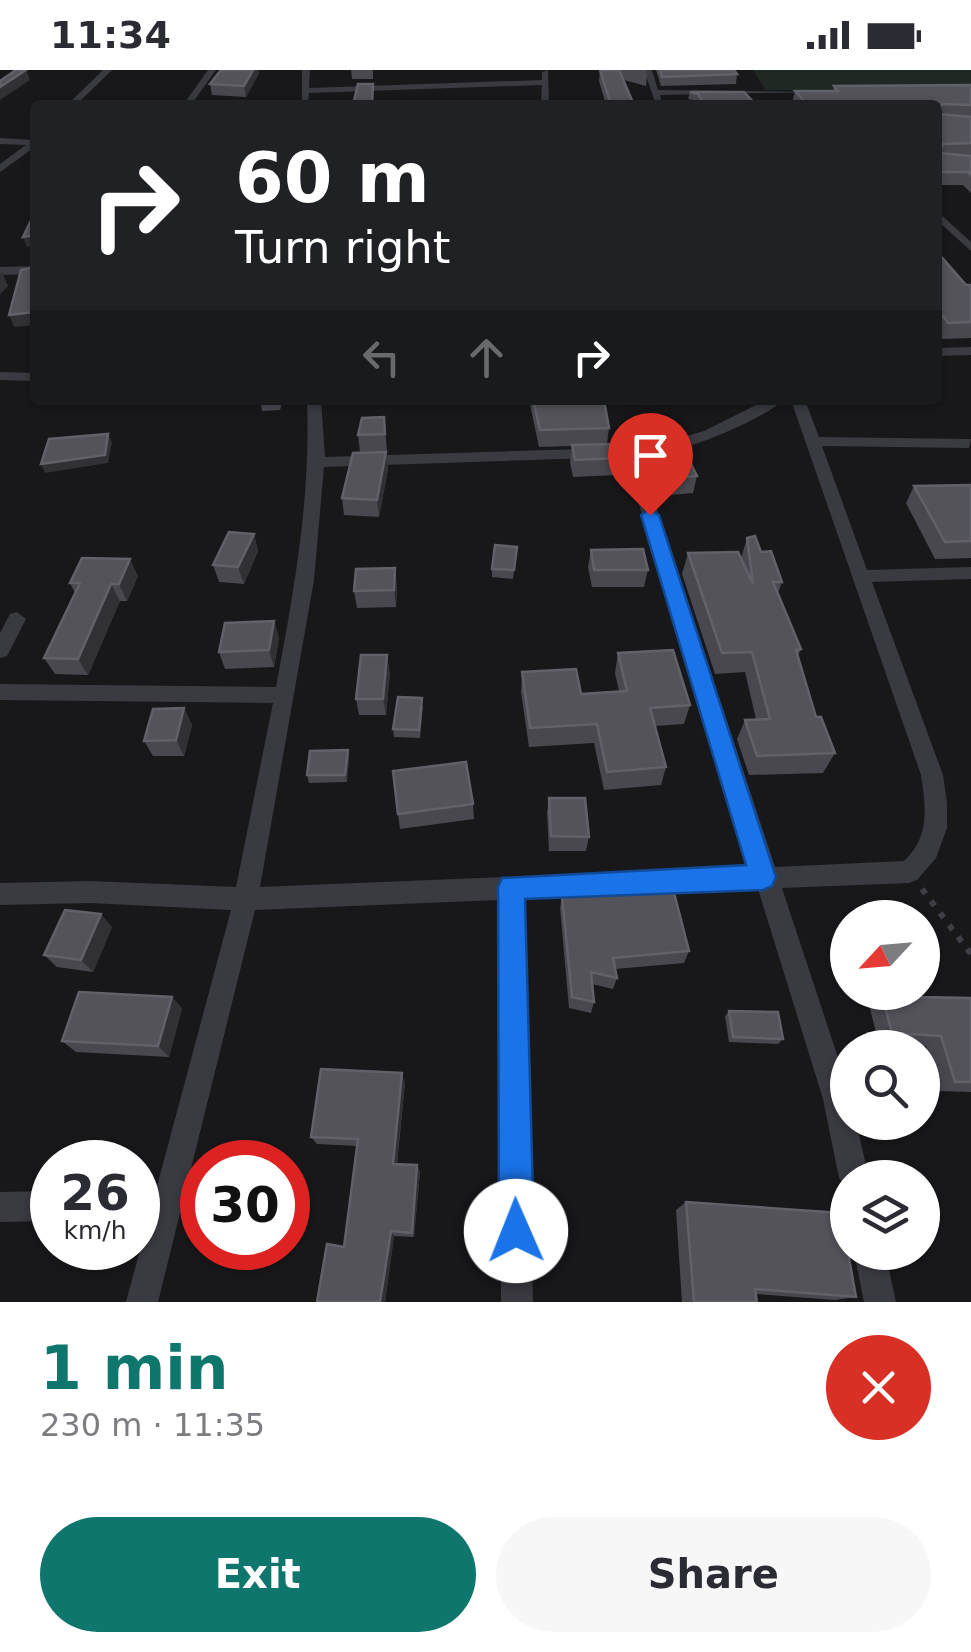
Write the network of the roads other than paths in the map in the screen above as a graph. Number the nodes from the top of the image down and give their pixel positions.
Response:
1 (108, 70) edge
2 (212, 70) edge
3 (306, 70) edge
4 (546, 70) edge
5 (648, 70) edge
6 (546, 82) junction
7 (304, 91) junction
8 (836, 92) edge
9 (655, 93) junction
10 (76, 100) edge
11 (191, 100) edge
12 (304, 100) edge
13 (546, 100) edge
14 (657, 100) edge
15 (0, 141) edge
16 (30, 143) edge
17 (30, 147) edge
18 (0, 169) edge
19 (942, 219) edge
20 (971, 248) edge
21 (30, 270) edge
22 (0, 271) edge
23 (971, 351) edge
24 (942, 352) edge
25 (0, 376) edge
26 (30, 376) edge
27 (314, 405) edge
28 (766, 405) edge
29 (800, 405) edge
30 (814, 441) junction
31 (969, 443) edge
32 (627, 452) junction
33 (317, 462) junction
34 (971, 573) edge
35 (862, 576) junction
36 (16, 619) dead end
37 (0, 650) edge
38 (0, 692) edge
39 (285, 696) junction
40 (763, 877) junction
41 (511, 887) junction
42 (0, 894) edge
43 (246, 899) junction
44 (850, 1160) edge
45 (160, 1176) edge
46 (30, 1206) edge
47 (0, 1207) edge
48 (145, 1270) edge
49 (874, 1270) edge
50 (142, 1302) edge
51 (517, 1302) edge
52 (880, 1302) edge

1 - 10 street
2 - 11 street
3 - 7 street
4 - 6 street
5 - 9 street
6 - 7 street
6 - 13 street
7 - 12 street
8 - 9 street
9 - 14 street
15 - 16 street
17 - 18 street
19 - 20 street
21 - 22 street
23 - 24 street
25 - 26 street
27 - 33 street
28 - 32 street
29 - 30 street
30 - 31 street
30 - 35 street
32 - 33 street
32 - 40 street
33 - 39 street
34 - 35 street
35 - 40 street
36 - 37 street
38 - 39 street
39 - 43 street
40 - 41 street
40 - 44 street
41 - 43 street
41 - 51 street
42 - 43 street
43 - 45 street
46 - 47 street
48 - 50 street
49 - 52 street

